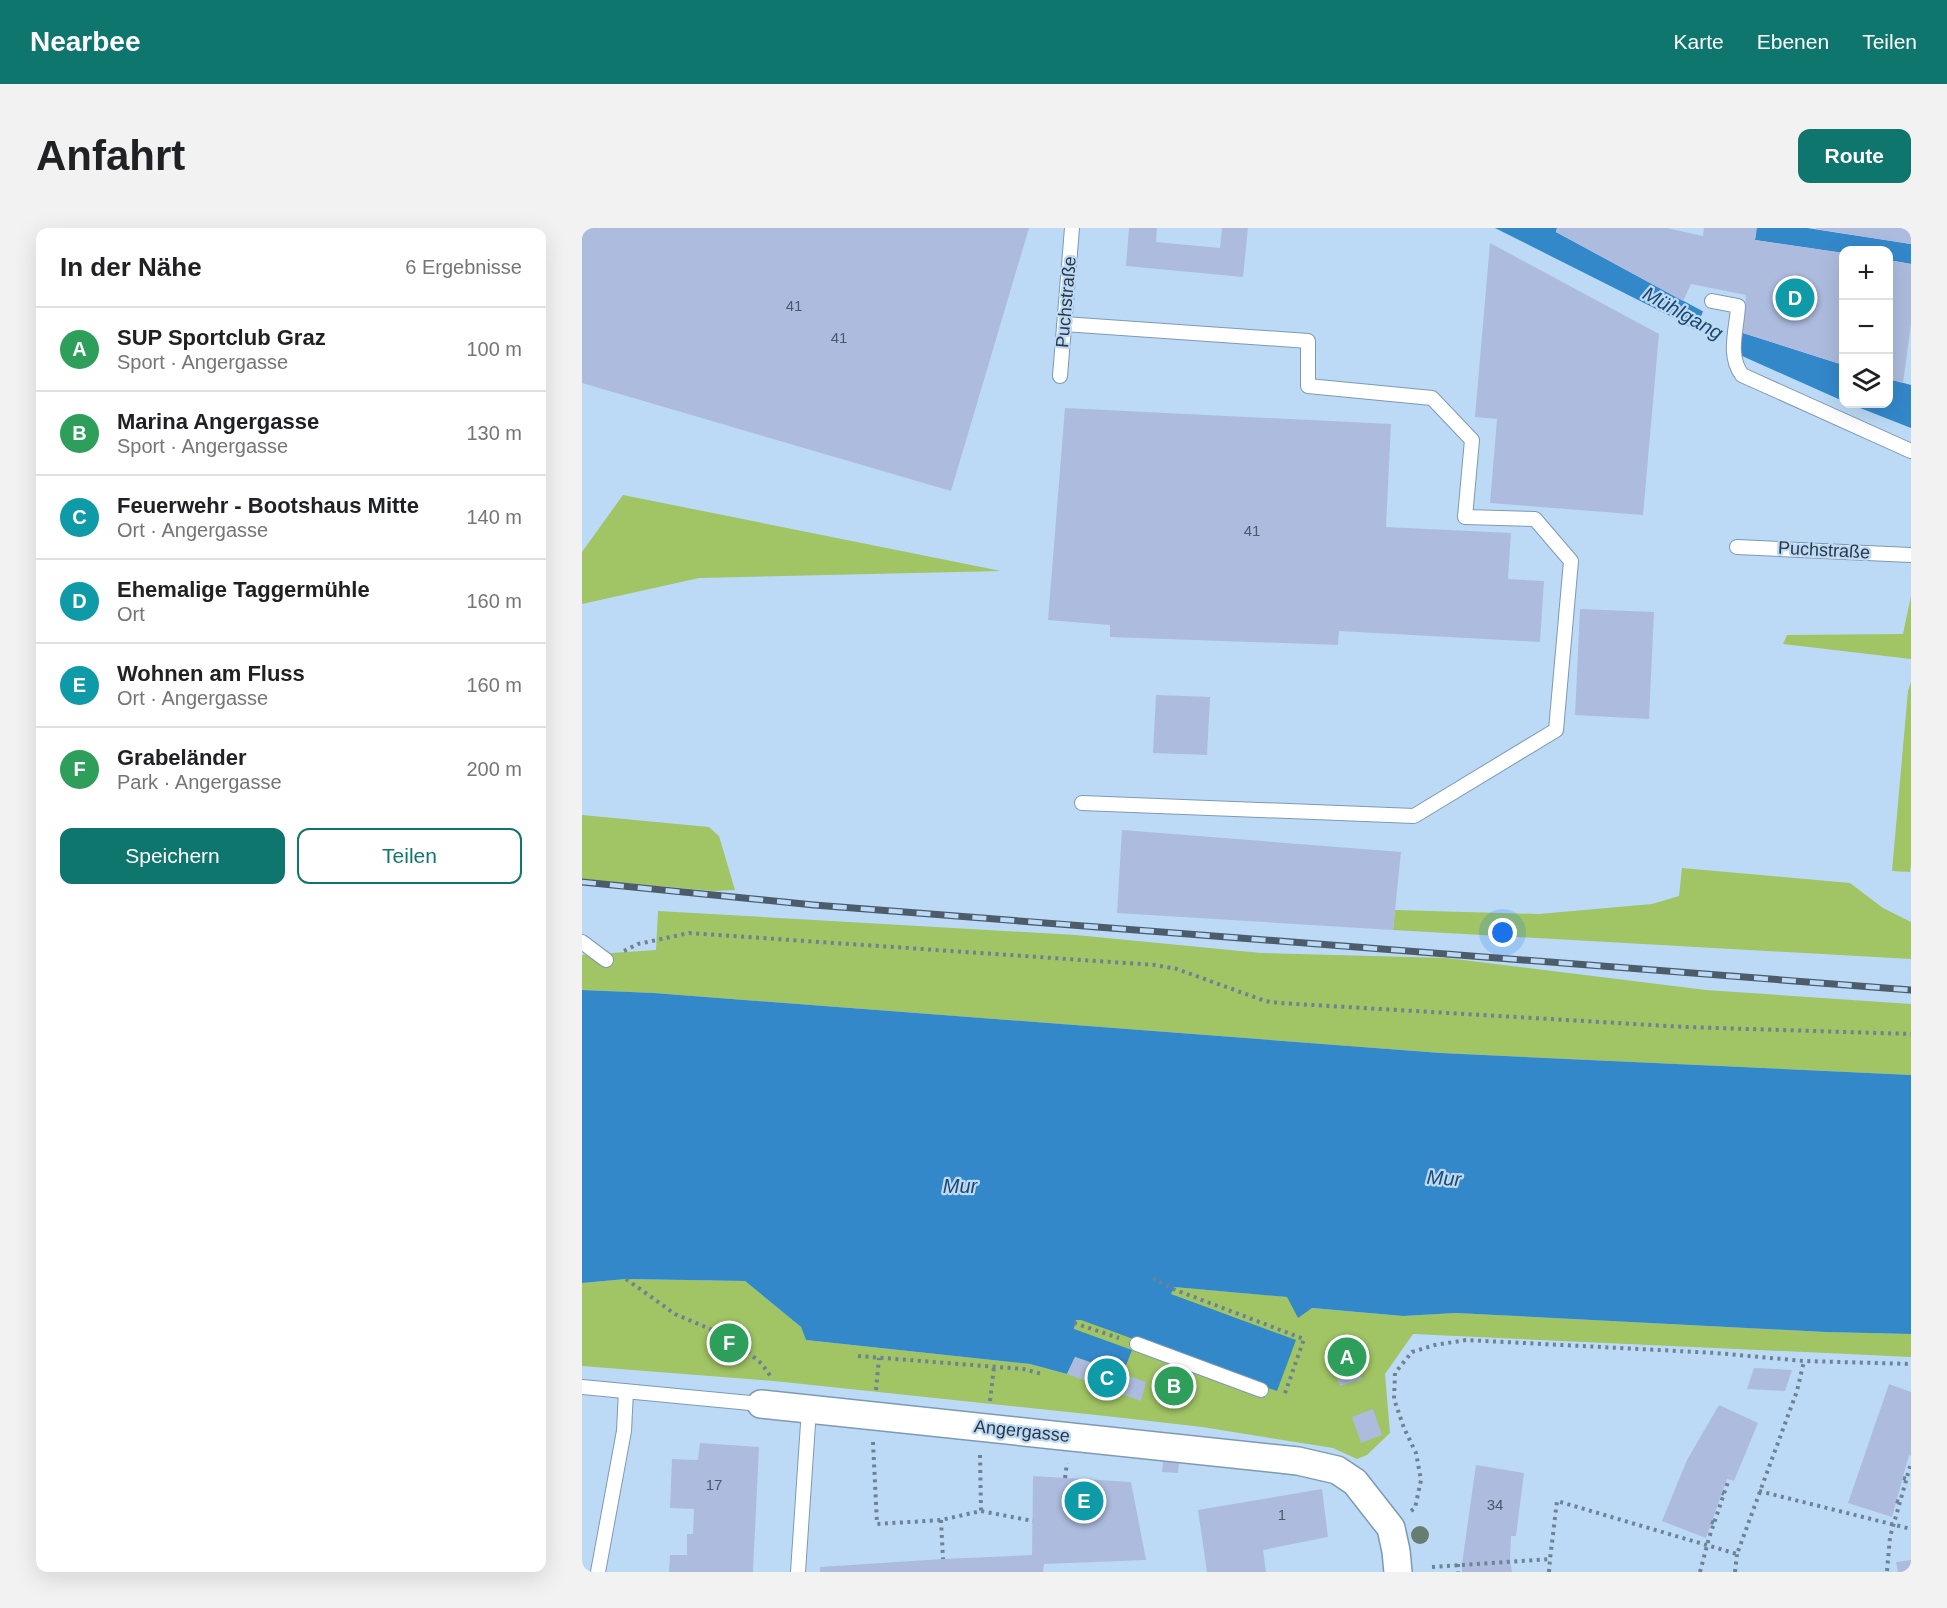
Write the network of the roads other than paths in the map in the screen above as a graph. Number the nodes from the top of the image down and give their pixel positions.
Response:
1 (1072, 228) edge
2 (1712, 302) dead end
3 (1064, 324) junction
4 (1060, 376) dead end
5 (1911, 451) edge
6 (1737, 547) dead end
7 (1911, 555) edge
8 (1082, 803) dead end
9 (582, 942) edge
10 (606, 960) road end
11 (1137, 1344) road end
12 (582, 1387) edge
13 (1261, 1390) dead end
14 (626, 1391) junction
15 (770, 1405) joint
16 (809, 1409) junction
17 (598, 1572) edge
18 (798, 1572) edge
19 (1398, 1572) edge

1 - 3 lane, Puchstraße
2 - 5 lane
3 - 4 lane, Puchstraße
3 - 8 lane
6 - 7 lane, Puchstraße
9 - 10 lane
11 - 13 lane
12 - 14 lane, Angergasse
14 - 15 lane, Angergasse
14 - 17 lane
15 - 16 street, Angergasse
16 - 18 lane
16 - 19 street, Angergasse

